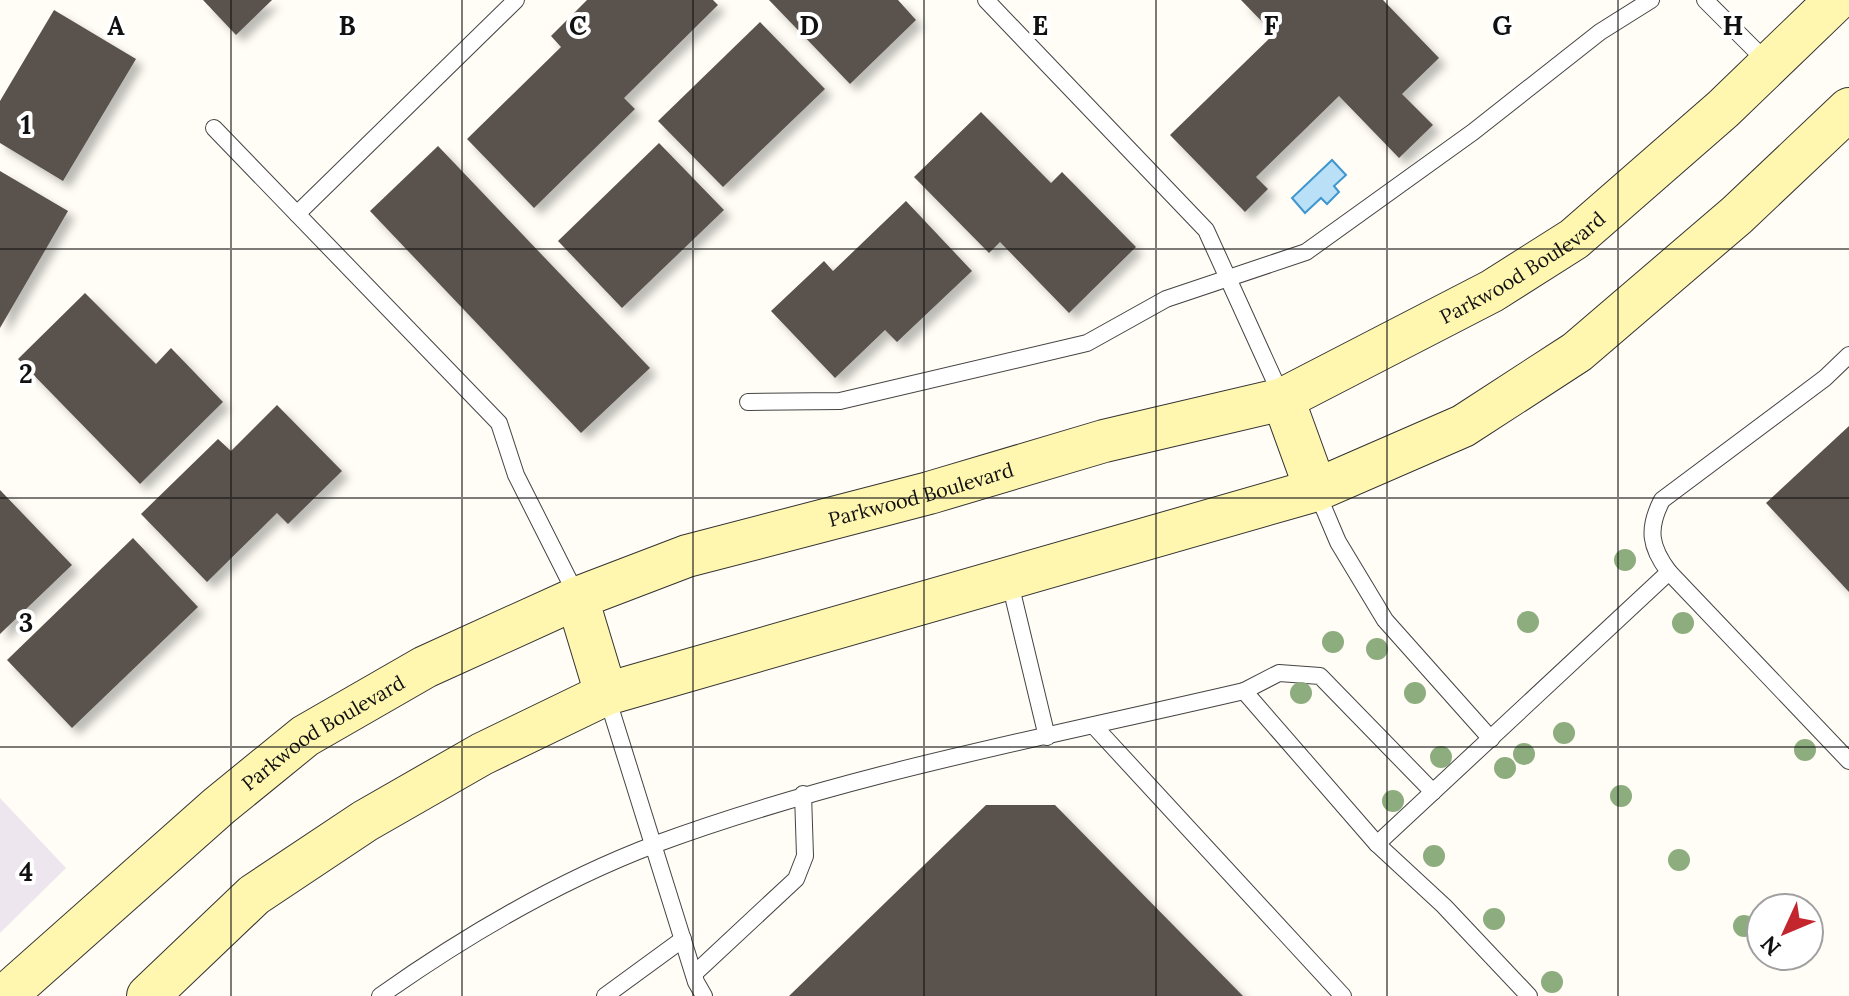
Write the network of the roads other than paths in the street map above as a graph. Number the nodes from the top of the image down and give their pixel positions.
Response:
1 (516, 0) edge
2 (986, 0) edge
3 (1651, 0) edge
4 (1705, 0) edge
5 (1836, 0) edge
6 (1769, 64) junction
7 (1849, 109) edge
8 (214, 128) dead end
9 (297, 214) junction
10 (1228, 279) junction
11 (1849, 355) edge
12 (1283, 399) junction
13 (748, 402) dead end
14 (1316, 490) junction
15 (1669, 572) junction
16 (1009, 579) junction
17 (577, 598) junction
18 (1244, 691) junction
19 (606, 694) junction
20 (1094, 726) junction
21 (1047, 737) junction
22 (1491, 739) junction
23 (1849, 761) edge
24 (1433, 792) junction
25 (803, 794) junction
26 (1377, 844) junction
27 (655, 845) junction
28 (683, 939) junction
29 (694, 974) junction
30 (5, 996) edge
31 (148, 996) edge
32 (380, 996) edge
33 (605, 996) edge
34 (704, 996) edge
35 (1343, 996) edge
36 (1529, 996) edge

1 - 9 lane
2 - 10 lane
3 - 10 lane
4 - 6 lane
5 - 6 main road, Parkwood Boulevard
6 - 12 main road, Parkwood Boulevard
7 - 14 main road
8 - 9 lane
9 - 17 lane
10 - 12 lane
10 - 13 lane
11 - 15 lane
12 - 14 main road
12 - 17 main road, Parkwood Boulevard
14 - 16 main road
14 - 22 lane
15 - 22 lane
15 - 23 lane
16 - 19 main road
16 - 21 lane
17 - 19 main road
17 - 30 main road, Parkwood Boulevard
18 - 20 lane
18 - 24 lane
18 - 26 lane
19 - 27 lane
19 - 31 main road
20 - 21 lane
20 - 35 lane
21 - 25 lane
22 - 24 lane
24 - 26 lane
25 - 27 lane
25 - 29 lane
26 - 36 lane
27 - 28 lane
27 - 32 lane
28 - 29 lane
28 - 33 lane
29 - 34 lane

